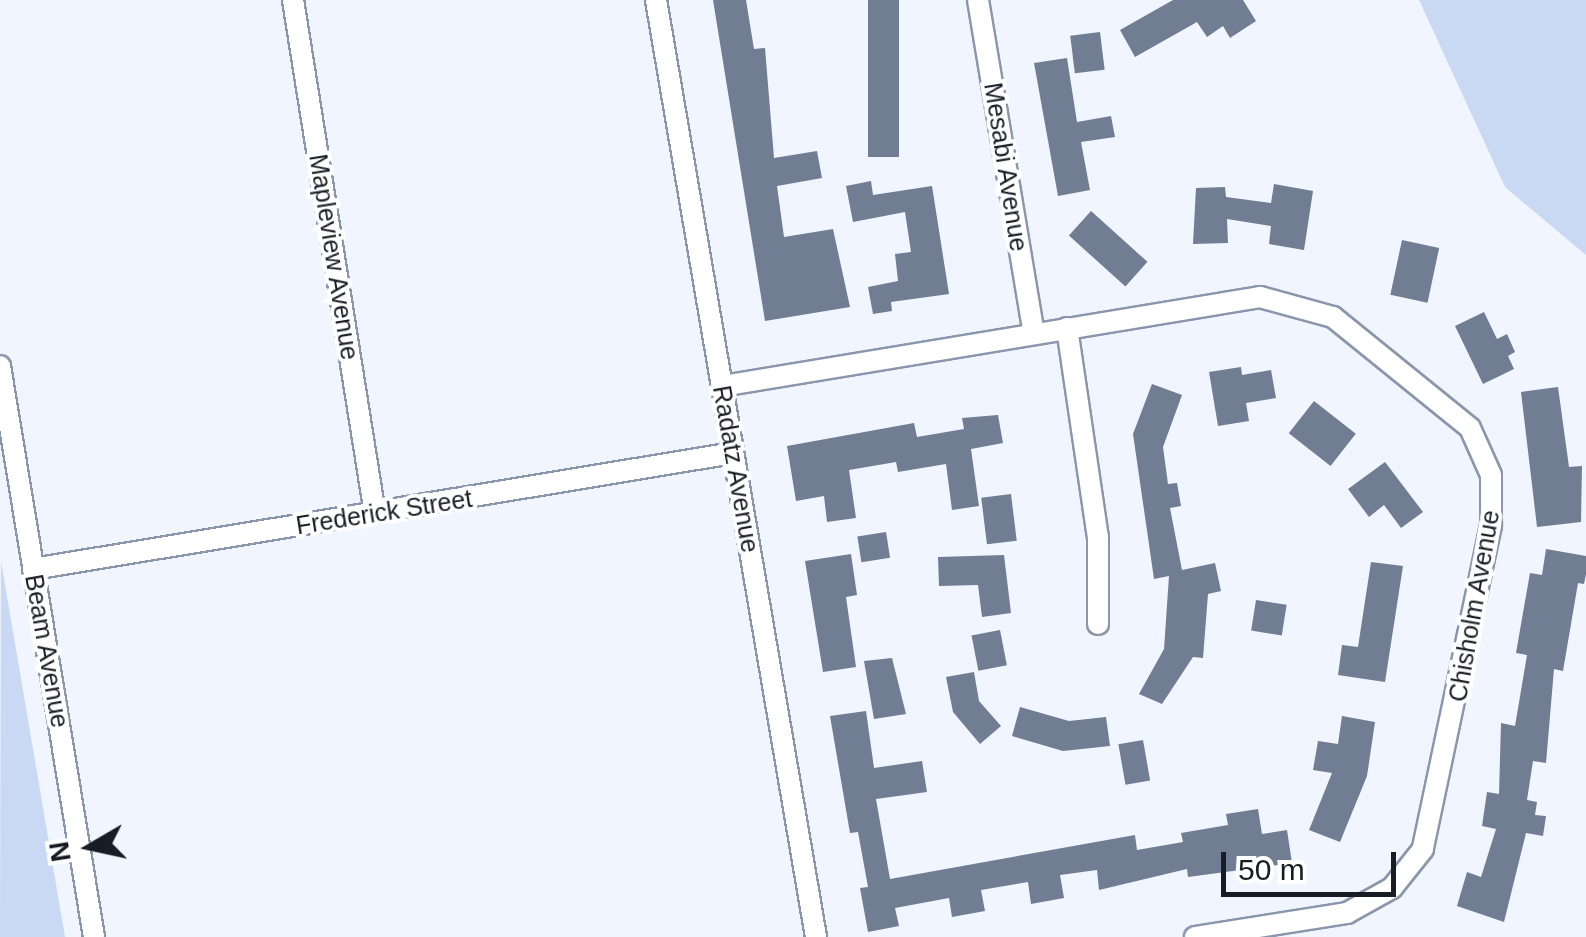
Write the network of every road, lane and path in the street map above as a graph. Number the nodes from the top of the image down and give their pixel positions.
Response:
1 (293, 0) edge
2 (656, 0) edge
3 (979, 0) edge
4 (1067, 328) junction
5 (1034, 334) junction
6 (0, 366) edge
7 (722, 386) junction
8 (734, 453) junction
9 (375, 514) junction
10 (34, 569) junction
11 (1098, 624) dead end
12 (94, 937) edge
13 (816, 937) edge
14 (1196, 937) edge

1 - 9 street, Mapleview Avenue
2 - 7 street, Radatz Avenue
3 - 5 street, Mesabi Avenue
4 - 5 street, Chisholm Avenue
4 - 11 street
4 - 14 street, Chisholm Avenue
5 - 7 street, Chisholm Avenue
6 - 10 street, Beam Avenue
7 - 8 street, Radatz Avenue
8 - 9 street, Frederick Street
8 - 13 street, Radatz Avenue
9 - 10 street, Frederick Street
10 - 12 street, Beam Avenue

